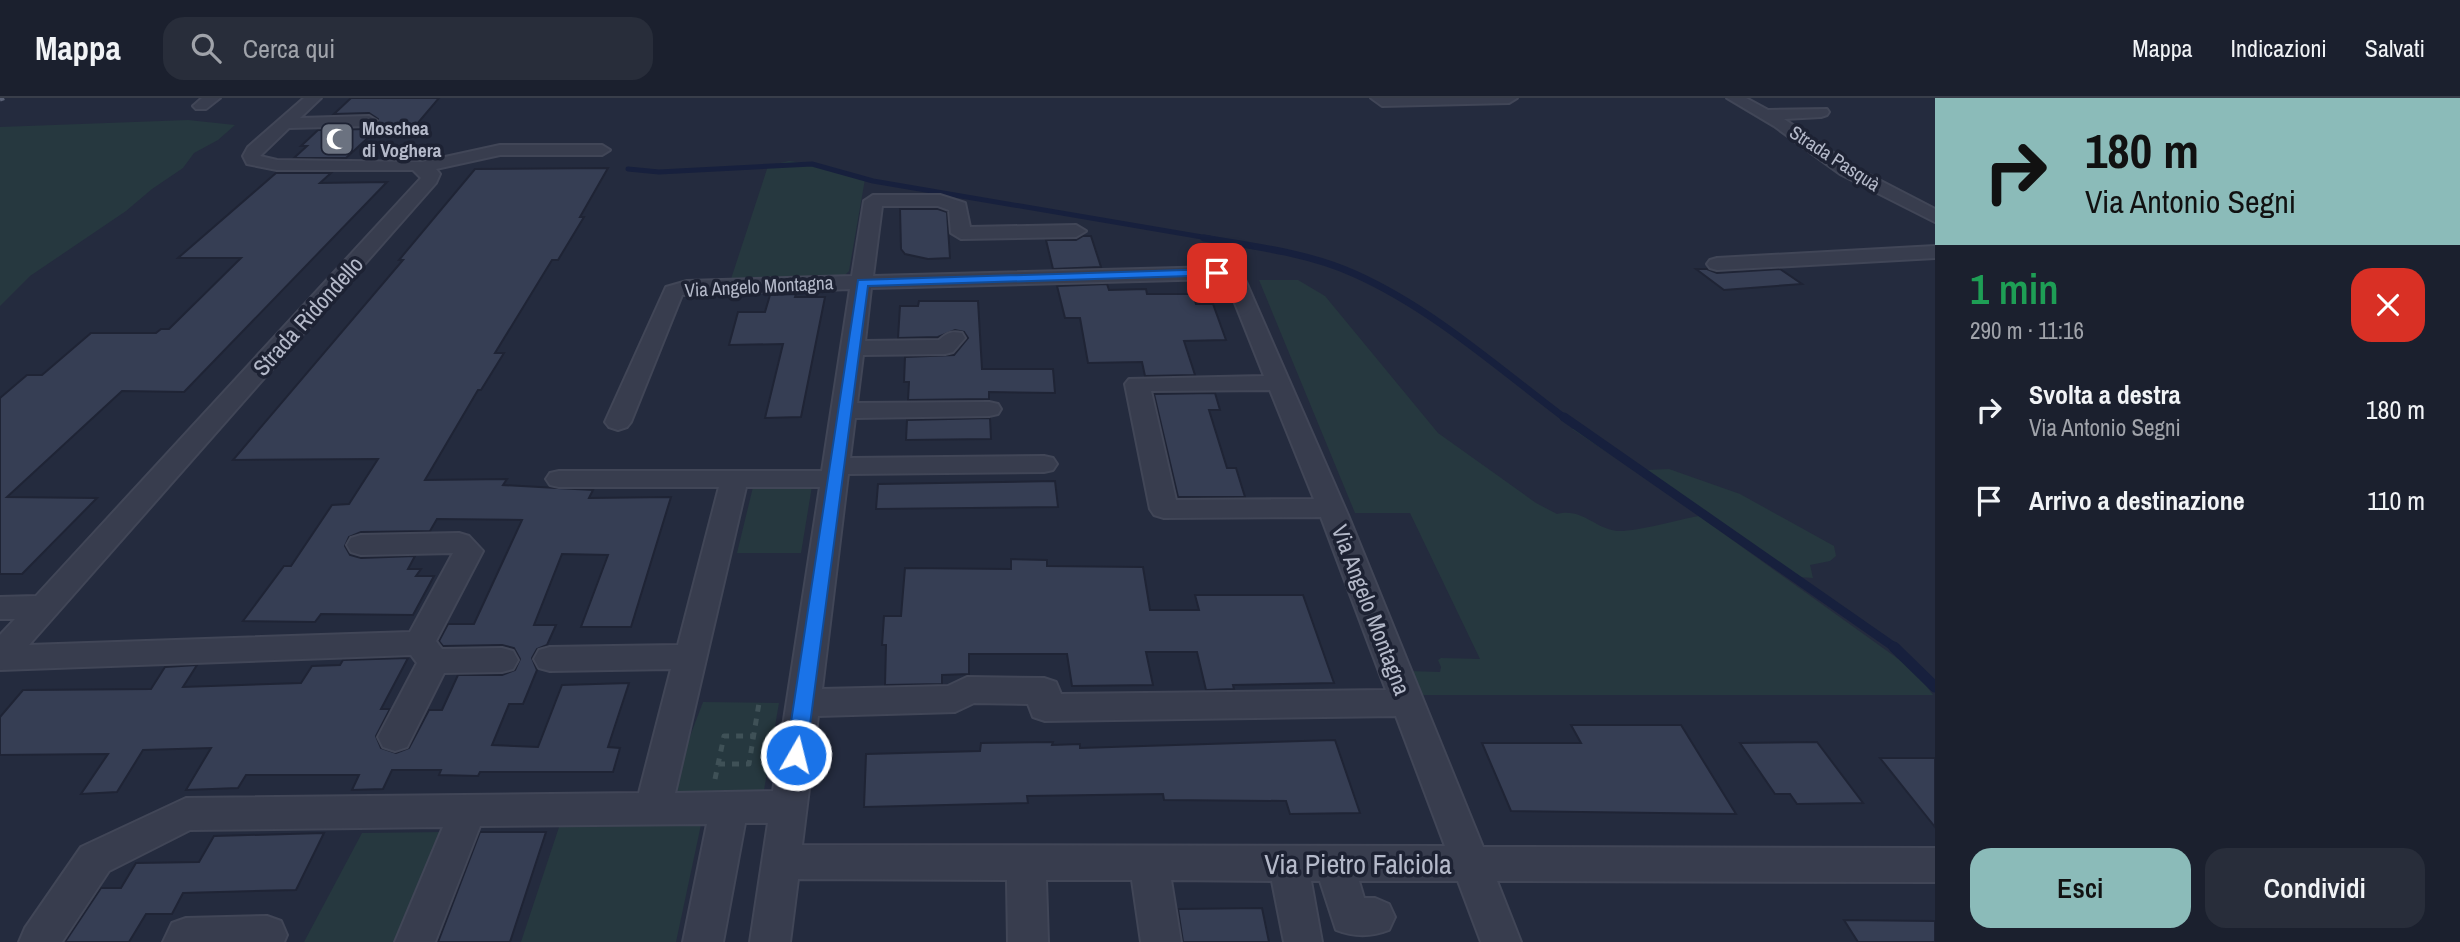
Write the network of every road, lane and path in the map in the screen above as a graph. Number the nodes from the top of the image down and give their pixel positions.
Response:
1 (313, 98) edge
2 (1379, 98) edge
3 (1476, 98) edge
4 (1510, 98) edge
5 (1786, 99) edge
6 (1738, 100) edge
7 (1821, 112) dead end
8 (1765, 115) junction
9 (369, 121) dead end
10 (286, 123) junction
11 (603, 150) dead end
12 (422, 167) junction
13 (1935, 216) edge
14 (1076, 231) dead end
15 (1935, 252) edge
16 (1717, 264) dead end
17 (862, 282) junction
18 (954, 338) dead end
19 (853, 348) junction
20 (1279, 383) junction
21 (989, 409) dead end
22 (891, 410) junction
23 (844, 411) junction
24 (618, 422) dead end
25 (889, 436) dead end
26 (1037, 470) dead end
27 (836, 472) junction
28 (559, 479) dead end
29 (735, 479) junction
30 (1331, 508) junction
31 (361, 545) dead end
32 (45, 607) junction
33 (0, 608) edge
34 (427, 652) junction
35 (0, 657) edge
36 (691, 657) junction
37 (550, 659) dead end
38 (502, 660) dead end
39 (803, 702) junction
40 (759, 703) dead end
41 (1407, 703) junction
42 (753, 736) junction
43 (395, 737) dead end
44 (718, 764) junction
45 (789, 807) junction
46 (653, 808) junction
47 (719, 808) junction
48 (468, 811) junction
49 (781, 862) junction
50 (1027, 863) junction
51 (1149, 864) junction
52 (1288, 864) junction
53 (1335, 864) junction
54 (1469, 864) junction
55 (1935, 865) edge
56 (1375, 917) dead end
57 (267, 935) dead end
58 (1303, 940) dead end
59 (39, 942) edge
60 (183, 942) edge
61 (415, 942) edge
62 (702, 942) edge
63 (770, 942) edge
64 (1028, 942) edge
65 (1161, 942) edge
66 (1501, 942) edge

1 - 10 street
2 - 3 street
3 - 4 street
5 - 6 street
6 - 8 street, Strada Pasquà
7 - 8 street
8 - 13 street, Strada Pasquà
9 - 10 street
10 - 12 street
11 - 12 street
12 - 32 street, Strada Ridondello
14 - 17 street
15 - 16 street
17 - 19 street
17 - 20 street, Via Angelo Montagna
17 - 24 street, Via Angelo Montagna
18 - 19 street
19 - 23 street
20 - 30 street, Via Angelo Montagna
20 - 30 street
21 - 22 street
22 - 23 street
22 - 25 street
23 - 27 street
26 - 27 street
27 - 29 street
27 - 39 street
28 - 29 street
29 - 36 street
30 - 41 street, Via Angelo Montagna
31 - 34 street
32 - 33 street
32 - 35 street, Strada Ridondello
34 - 35 street
34 - 38 street
34 - 43 street
36 - 37 street
36 - 46 street
39 - 41 street
39 - 45 street
40 - 42 path
41 - 54 street, Via Angelo Montagna
42 - 44 path
42 - 44 path
44 - 47 path
45 - 47 street
45 - 49 street
46 - 47 street
46 - 48 street
47 - 62 street
48 - 59 street
48 - 61 street
49 - 50 street, Via Pietro Falciola
49 - 63 street
50 - 51 street, Via Pietro Falciola
50 - 64 street
51 - 52 street, Via Pietro Falciola
51 - 65 street
52 - 53 street, Via Pietro Falciola
52 - 58 street
53 - 54 street, Via Pietro Falciola
53 - 56 street
54 - 55 street, Via Pietro Falciola
54 - 66 street, Via Angelo Montagna
57 - 60 street

